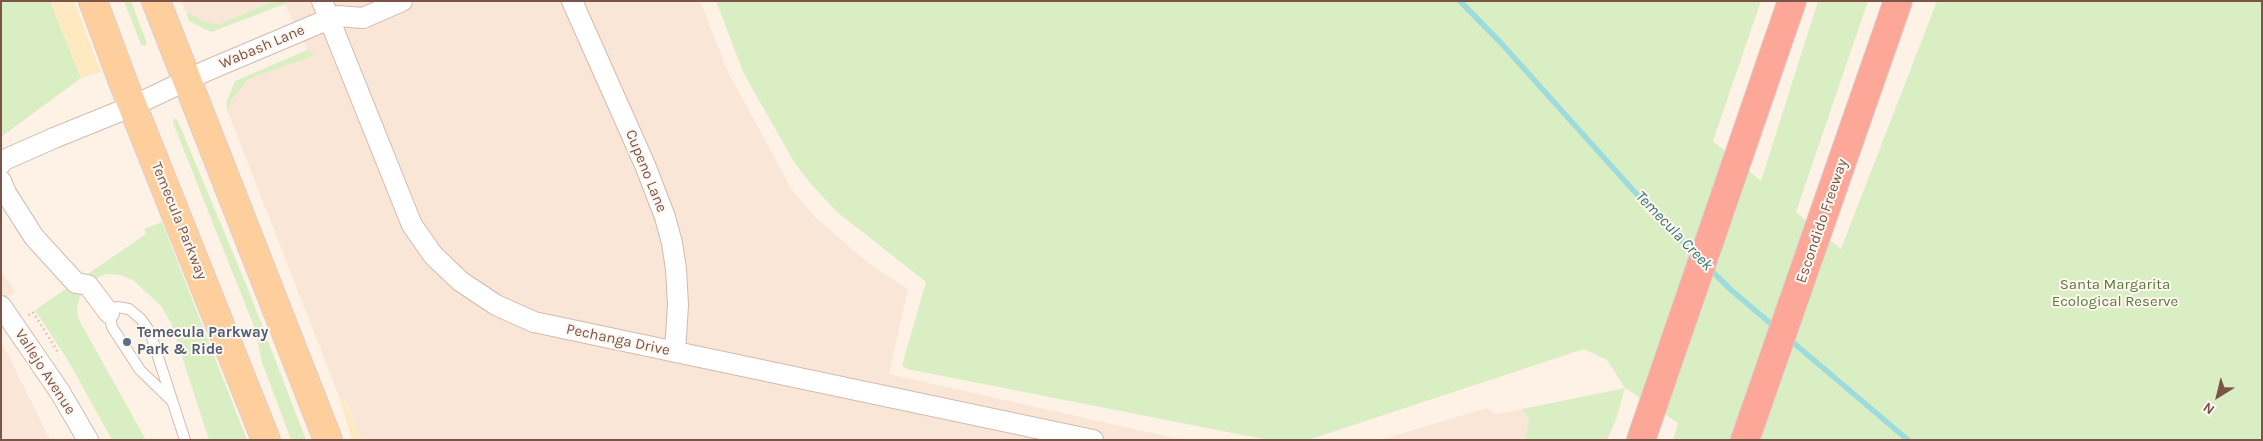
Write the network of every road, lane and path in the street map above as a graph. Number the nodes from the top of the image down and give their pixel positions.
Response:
1 (93, 1) edge
2 (156, 1) edge
3 (402, 1) edge
4 (572, 1) edge
5 (1792, 1) edge
6 (1898, 1) edge
7 (334, 9) edge
8 (186, 80) junction
9 (133, 106) junction
10 (1, 164) edge
11 (1, 181) edge
12 (1, 306) edge
13 (109, 313) junction
14 (676, 352) junction
15 (172, 401) junction
16 (88, 440) edge
17 (185, 440) edge
18 (266, 440) edge
19 (328, 440) edge
20 (1094, 440) edge
21 (1641, 440) edge
22 (1745, 440) edge

1 - 9 main road, Temecula Parkway
2 - 8 main road
3 - 7 street, Wabash Lane
4 - 14 street, Cupeno Lane
5 - 21 highway
6 - 22 highway, Escondido Freeway
7 - 8 street, Wabash Lane
7 - 14 street, Pechanga Drive
8 - 9 street, Wabash Lane
8 - 19 main road
9 - 10 street, Wabash Lane
9 - 18 main road, Temecula Parkway
11 - 13 street
12 - 16 street, Vallejo Avenue
13 - 15 lane
13 - 15 lane
14 - 20 street, Pechanga Drive
15 - 17 lane

